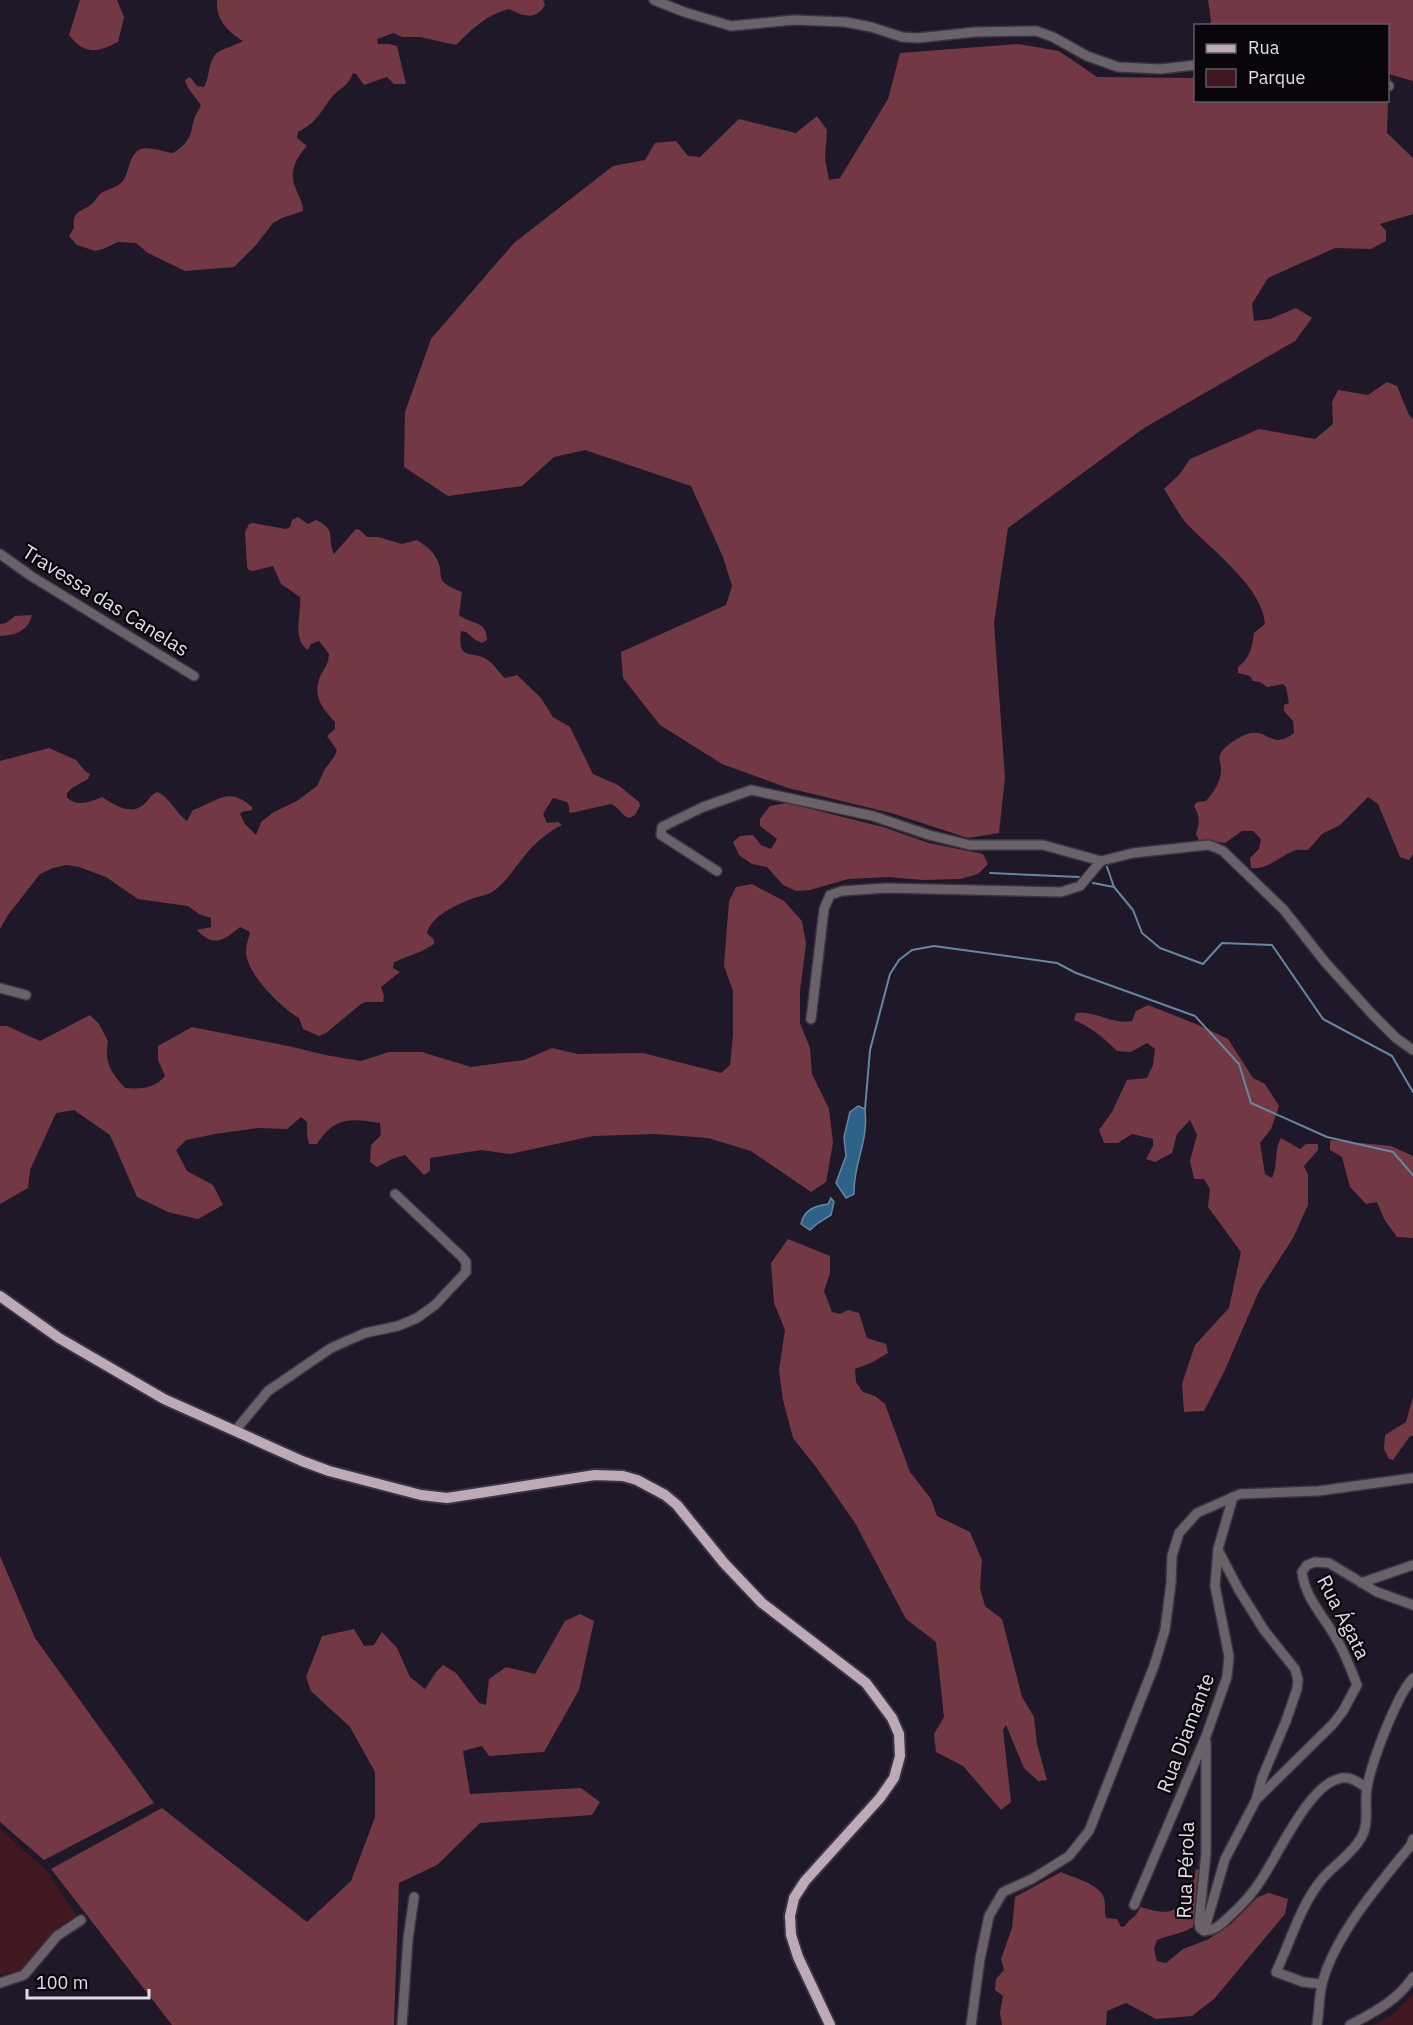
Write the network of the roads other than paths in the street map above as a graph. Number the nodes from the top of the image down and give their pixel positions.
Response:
1 (654, 0) edge
2 (1194, 65) edge
3 (0, 554) edge
4 (194, 676) dead end
5 (1101, 861) junction
6 (717, 871) dead end
7 (0, 988) edge
8 (26, 995) dead end
9 (811, 1019) dead end
10 (1413, 1050) edge
11 (395, 1194) dead end
12 (0, 1296) edge
13 (235, 1431) junction
14 (1413, 1478) edge
15 (1233, 1497) junction
16 (1218, 1549) junction
17 (1413, 1565) edge
18 (1361, 1583) junction
19 (1413, 1605) edge
20 (1413, 1678) edge
21 (1206, 1736) junction
22 (1367, 1788) junction
23 (1256, 1800) junction
24 (1412, 1843) edge
25 (414, 1897) dead end
26 (1134, 1905) dead end
27 (81, 1920) dead end
28 (1204, 1931) junction
29 (1413, 1977) edge
30 (0, 1983) edge
31 (1322, 1984) junction
32 (402, 2025) edge
33 (830, 2025) edge
34 (971, 2025) edge
35 (1317, 2025) edge
36 (1350, 2025) edge

1 - 2 street
3 - 4 street, Travessa das Canelas
5 - 6 street
5 - 9 street
5 - 10 street
7 - 8 street
11 - 13 street
12 - 13 main road
13 - 33 main road
14 - 15 street
15 - 16 street, Rua Diamante
15 - 34 street
16 - 21 street, Rua Diamante
16 - 23 street
17 - 18 street
18 - 19 street, Rua Ágata
18 - 23 street, Rua Ágata
20 - 22 street
21 - 26 street, Rua Diamante
21 - 28 street, Rua Pérola
22 - 28 street
22 - 31 street
23 - 28 street
24 - 31 street
25 - 32 street
27 - 30 street
29 - 36 street
31 - 35 street

